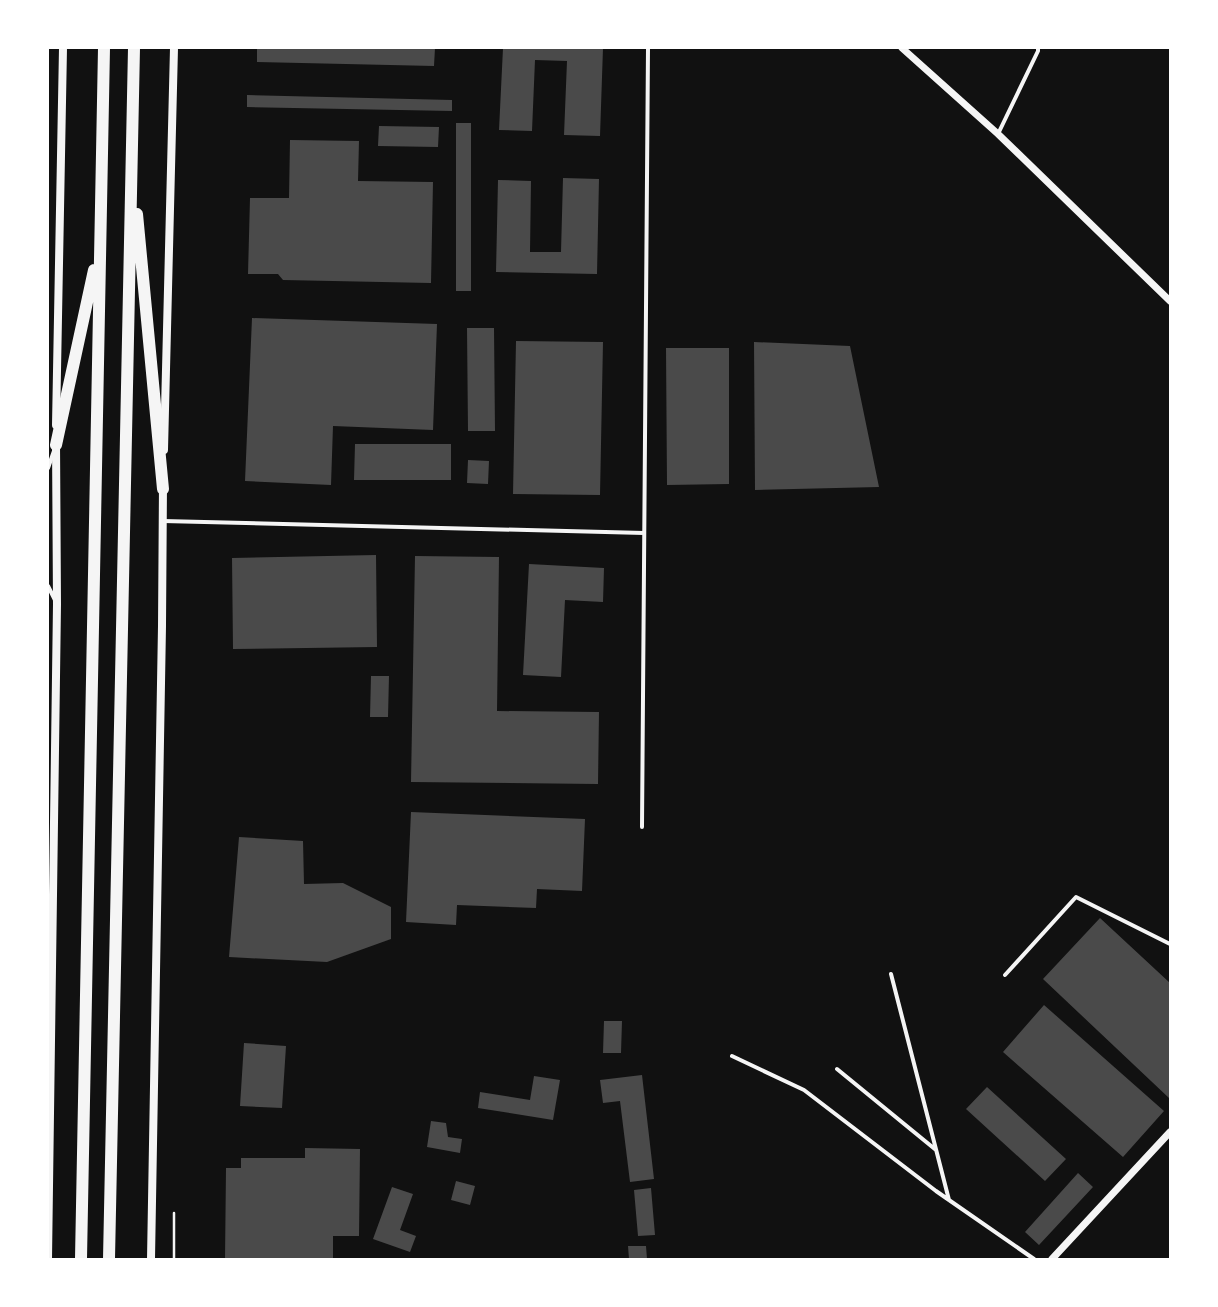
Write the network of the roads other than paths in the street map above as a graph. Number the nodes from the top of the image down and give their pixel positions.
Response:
1 (63, 48) edge
2 (104, 48) edge
3 (134, 48) edge
4 (174, 48) edge
5 (648, 48) edge
6 (902, 48) edge
7 (1038, 48) edge
8 (998, 134) junction
9 (132, 156) junction
10 (100, 245) junction
11 (1170, 301) edge
12 (56, 445) junction
13 (48, 468) edge
14 (163, 490) junction
15 (163, 521) junction
16 (644, 533) junction
17 (48, 586) edge
18 (57, 604) junction
19 (642, 827) dead end
20 (1170, 944) edge
21 (891, 974) dead end
22 (1004, 975) dead end
23 (732, 1056) dead end
24 (837, 1069) dead end
25 (49, 1124) edge
26 (1170, 1132) edge
27 (936, 1150) junction
28 (950, 1201) junction
29 (48, 1259) edge
30 (81, 1259) edge
31 (110, 1259) edge
32 (151, 1259) edge
33 (1034, 1259) edge
34 (1052, 1259) edge

1 - 12 main road
2 - 10 highway
3 - 9 highway
4 - 14 main road
5 - 16 street
6 - 8 street
7 - 8 street
8 - 11 street
9 - 14 highway
9 - 31 highway
10 - 12 highway
10 - 30 highway
12 - 13 street
12 - 18 main road
14 - 15 main road
15 - 16 street
15 - 32 main road
16 - 19 street
17 - 18 street
18 - 25 main road
20 - 22 street
21 - 27 street
23 - 28 street
24 - 27 street
25 - 29 main road
26 - 34 street
27 - 28 street
28 - 33 street

